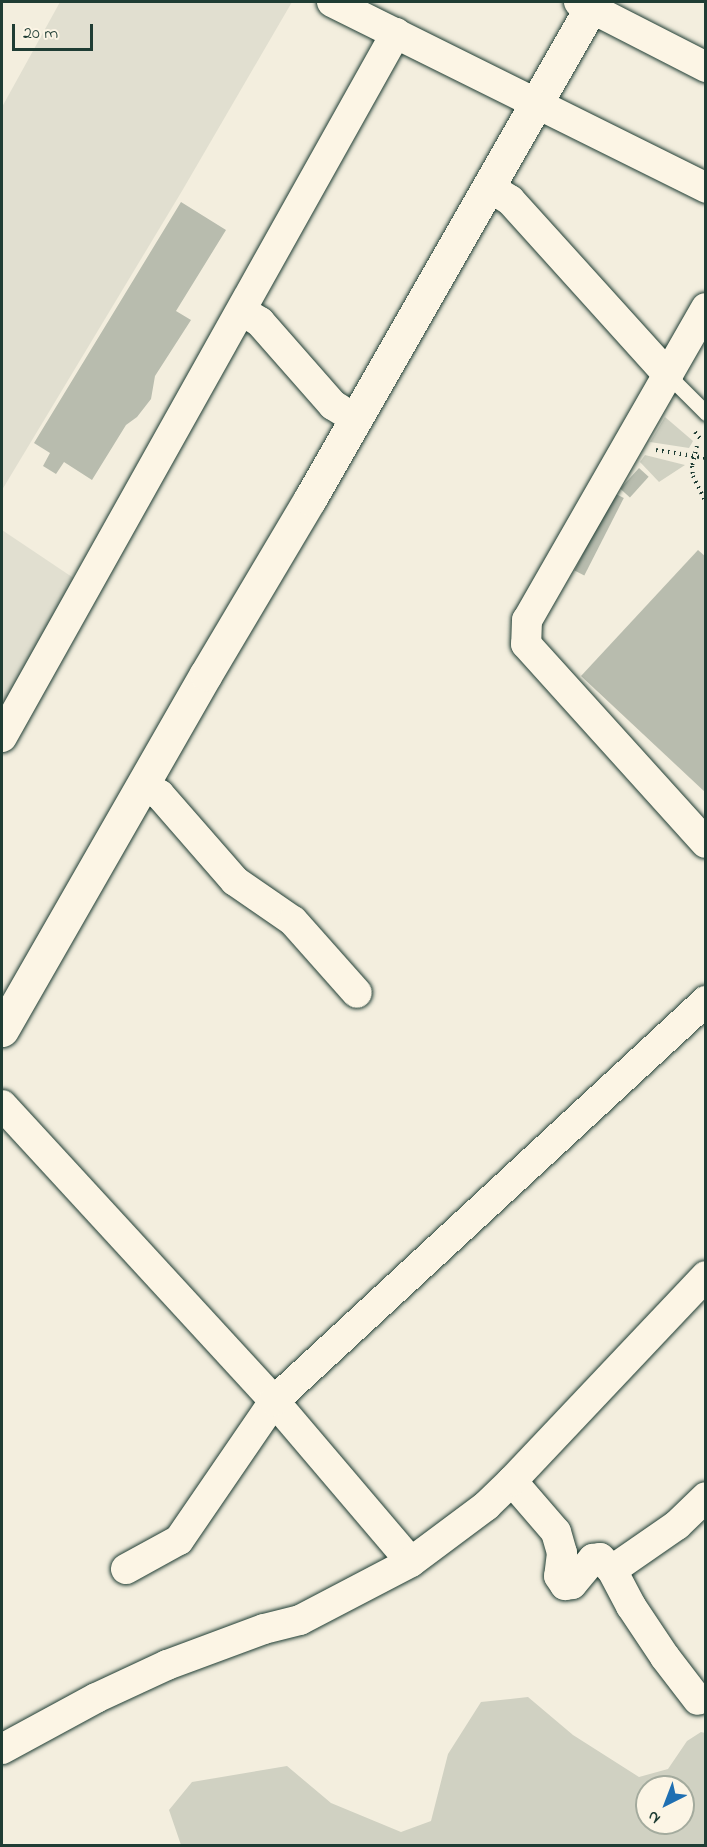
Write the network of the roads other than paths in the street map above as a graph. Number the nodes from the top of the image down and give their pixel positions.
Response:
1 (332, 2) edge
2 (588, 3) edge
3 (396, 33) junction
4 (705, 67) edge
5 (538, 102) junction
6 (489, 187) junction
7 (705, 188) edge
8 (705, 308) edge
9 (242, 311) junction
10 (668, 375) junction
11 (705, 413) edge
12 (354, 418) junction
13 (2, 737) edge
14 (143, 784) junction
15 (705, 843) edge
16 (357, 993) dead end
17 (705, 1001) edge
18 (2, 1030) edge
19 (2, 1105) edge
20 (705, 1276) edge
21 (274, 1401) junction
22 (512, 1481) junction
23 (705, 1497) edge
24 (411, 1562) junction
25 (126, 1569) dead end
26 (612, 1570) junction
27 (698, 1700) dead end
28 (2, 1749) edge

1 - 3 street
2 - 4 street
2 - 5 street
3 - 5 street
3 - 9 street
5 - 6 street
5 - 7 street
6 - 10 street
6 - 12 street
8 - 10 street
9 - 12 street
9 - 13 street
10 - 11 lane
10 - 15 street
12 - 14 street
14 - 16 street
14 - 18 street
17 - 21 street
19 - 21 street
20 - 22 street
21 - 24 street
21 - 25 street
22 - 24 street
22 - 26 street
23 - 26 street
24 - 28 street
26 - 27 street

